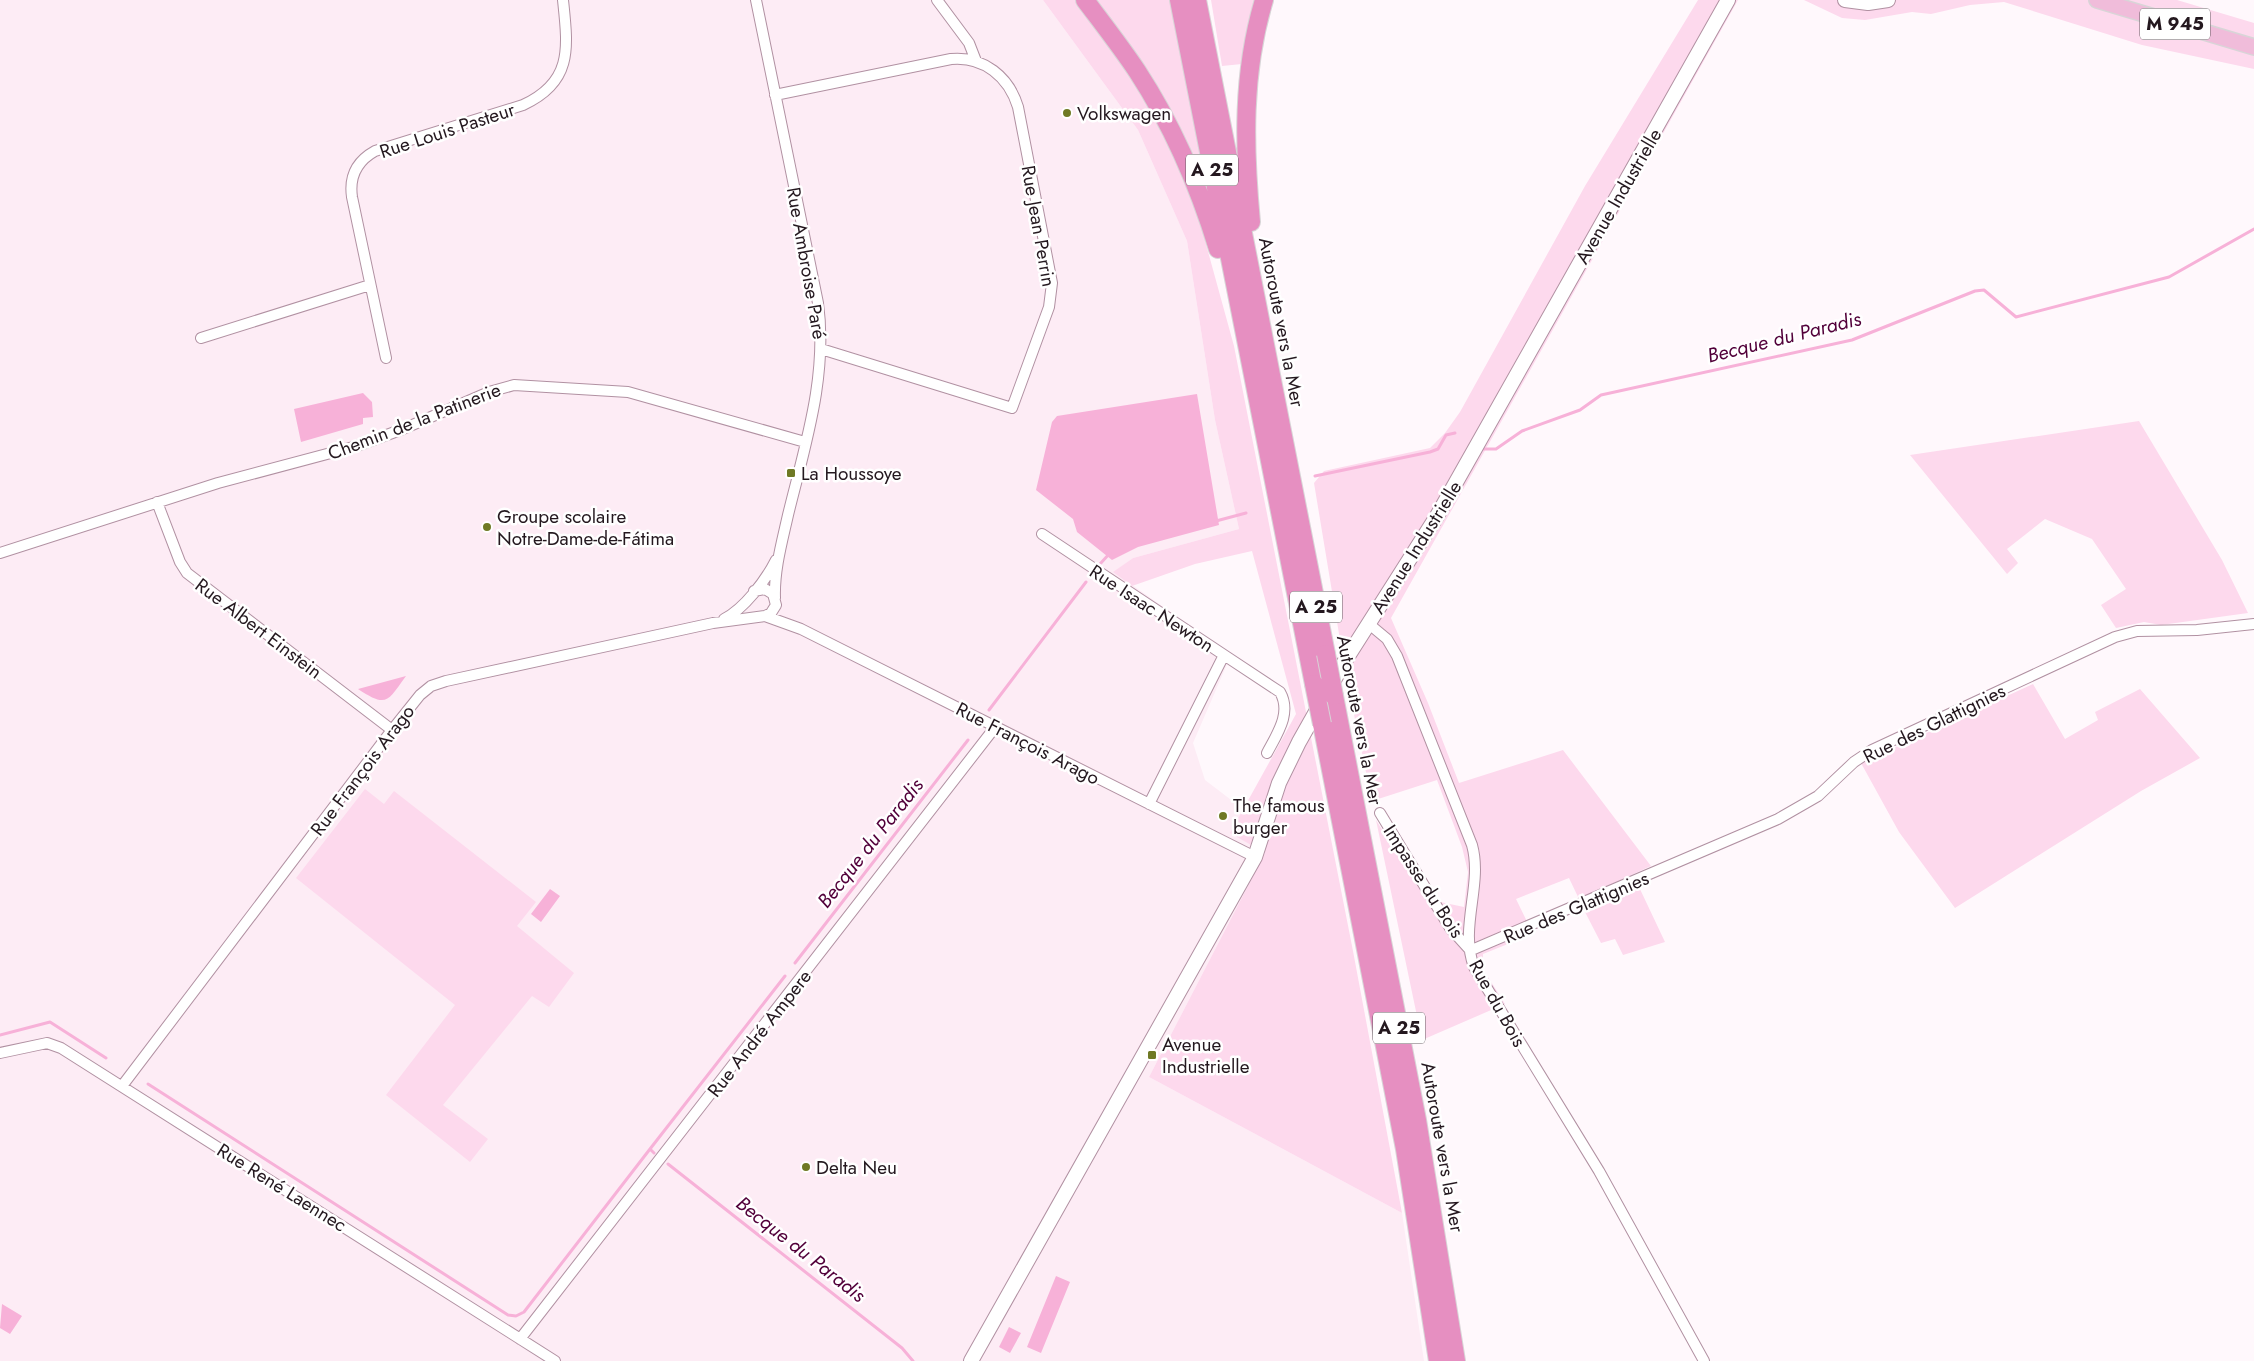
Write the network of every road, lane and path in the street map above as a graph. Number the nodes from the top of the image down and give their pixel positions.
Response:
1 (563, 0) edge
2 (756, 0) edge
3 (937, 0) edge
4 (1085, 0) edge
5 (1179, 0) edge
6 (1197, 0) edge
7 (1264, 0) edge
8 (1728, 0) edge
9 (1845, 0) edge
10 (1888, 0) edge
11 (2097, 0) edge
12 (1865, 1) edge
13 (2254, 47) edge
14 (976, 61) junction
15 (775, 95) junction
16 (1251, 271) junction
17 (370, 285) junction
18 (201, 338) dead end
19 (1246, 340) junction
20 (821, 349) junction
21 (386, 358) dead end
22 (806, 442) junction
23 (157, 502) junction
24 (1042, 534) dead end
25 (0, 553) edge
26 (779, 554) junction
27 (752, 594) junction
28 (776, 600) junction
29 (762, 616) junction
30 (712, 623) junction
31 (1369, 624) junction
32 (2254, 624) edge
33 (801, 629) junction
34 (1224, 655) junction
35 (996, 726) junction
36 (392, 730) junction
37 (1267, 753) dead end
38 (1149, 804) junction
39 (1380, 813) dead end
40 (1255, 857) junction
41 (1469, 950) junction
42 (0, 1053) edge
43 (122, 1086) junction
44 (520, 1339) junction
45 (555, 1361) edge
46 (971, 1361) edge
47 (1438, 1361) edge
48 (1456, 1361) edge
49 (1704, 1361) edge

1 - 17 street, Rue Louis Pasteur
2 - 15 street, Rue Ambroise Paré
3 - 14 street
4 - 19 highway
5 - 19 highway, A 25
6 - 16 highway, Autoroute vers la Mer / A 25
7 - 16 highway
8 - 31 street, Avenue Industrielle
9 - 12 street
10 - 12 street
11 - 13 main road, M 945
14 - 15 street, Rue Jean Perrin
14 - 20 street, Rue Jean Perrin
15 - 20 street, Rue Ambroise Paré
16 - 48 highway, Autoroute vers la Mer / A 25, bridge
17 - 18 street
17 - 21 street, Rue Louis Pasteur
19 - 47 highway, A 25, bridge
20 - 22 street, Rue Ambroise Paré
22 - 23 street, Chemin de la Patinerie
22 - 26 street, Rue Ambroise Paré
23 - 25 street, Chemin de la Patinerie
23 - 36 street, Rue Albert Einstein
24 - 34 street, Rue Isaac Newton
26 - 27 street, Rue Ambroise Paré
26 - 28 street, Rue Ambroise Paré
27 - 28 street
27 - 29 street
27 - 30 street, Rue François Arago
28 - 29 street
28 - 33 street, Rue François Arago
29 - 30 street, Rue François Arago
29 - 33 street, Rue François Arago
30 - 36 street, Rue François Arago
31 - 40 street, Avenue Industrielle
31 - 41 street, Rue du Bois
32 - 41 street, Rue des Glattignies
33 - 35 street, Rue François Arago
34 - 37 street
34 - 38 street, Rue Isaac Newton
35 - 38 street, Rue François Arago
35 - 44 street, Rue André Ampere
36 - 43 street, Rue François Arago
38 - 40 street, Rue François Arago
39 - 41 street, Impasse du Bois
40 - 46 street, Avenue Industrielle
41 - 49 street, Rue du Bois
42 - 43 street, Rue René Laennec
43 - 44 street, Rue René Laennec
44 - 45 street, Rue René Laennec

